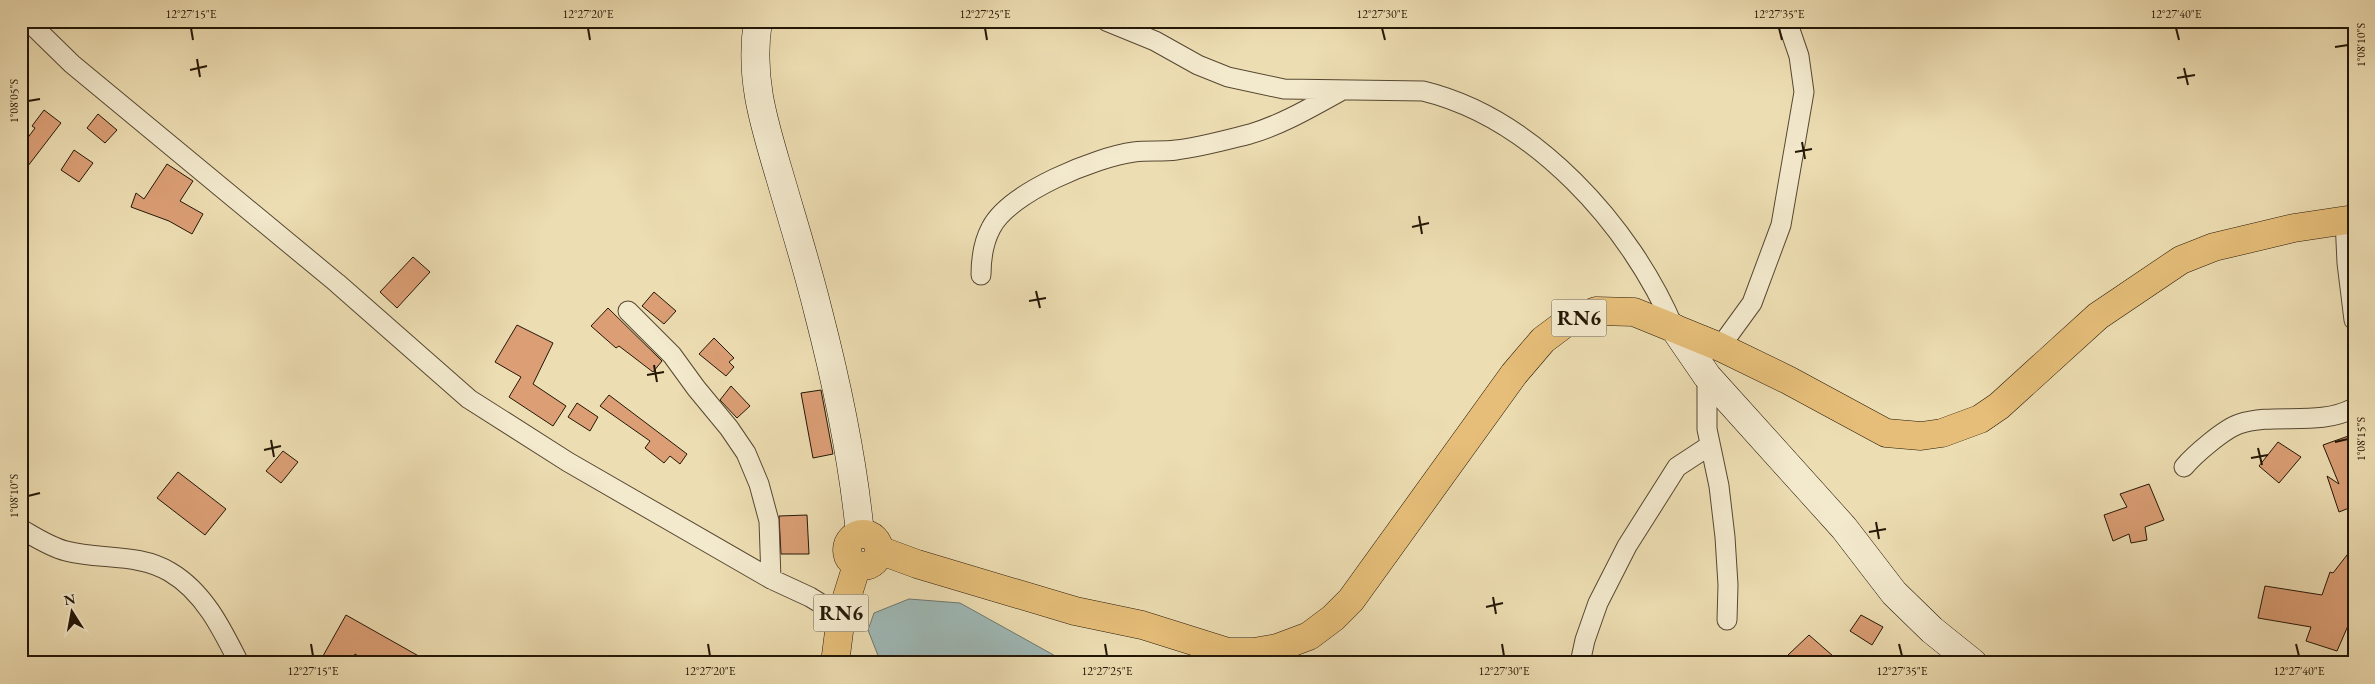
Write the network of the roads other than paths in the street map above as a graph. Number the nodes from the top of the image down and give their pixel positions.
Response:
1 (28, 21) edge
2 (758, 21) edge
3 (1106, 21) edge
4 (1786, 21) edge
5 (1342, 91) junction
6 (2349, 219) edge
7 (981, 275) dead end
8 (628, 312) dead end
9 (2354, 320) edge
10 (1674, 328) junction
11 (1720, 347) junction
12 (1707, 376) junction
13 (2354, 408) edge
14 (1709, 446) junction
15 (2184, 467) dead end
16 (21, 529) edge
17 (865, 550) junction
18 (771, 579) junction
19 (841, 616) junction
20 (1726, 620) dead end
21 (239, 663) edge
22 (835, 663) edge
23 (1580, 663) edge
24 (1973, 663) edge

1 - 18 street
2 - 17 main road
3 - 5 street
4 - 11 street
5 - 7 street
5 - 10 street
6 - 9 street
6 - 11 highway, RN6
8 - 18 street
10 - 11 highway, RN6
10 - 12 main road
10 - 17 highway, RN6
12 - 14 street
12 - 24 main road
13 - 15 street
14 - 20 street
14 - 23 street
16 - 21 street
17 - 19 highway, RN6
18 - 19 street
19 - 22 highway, RN6

